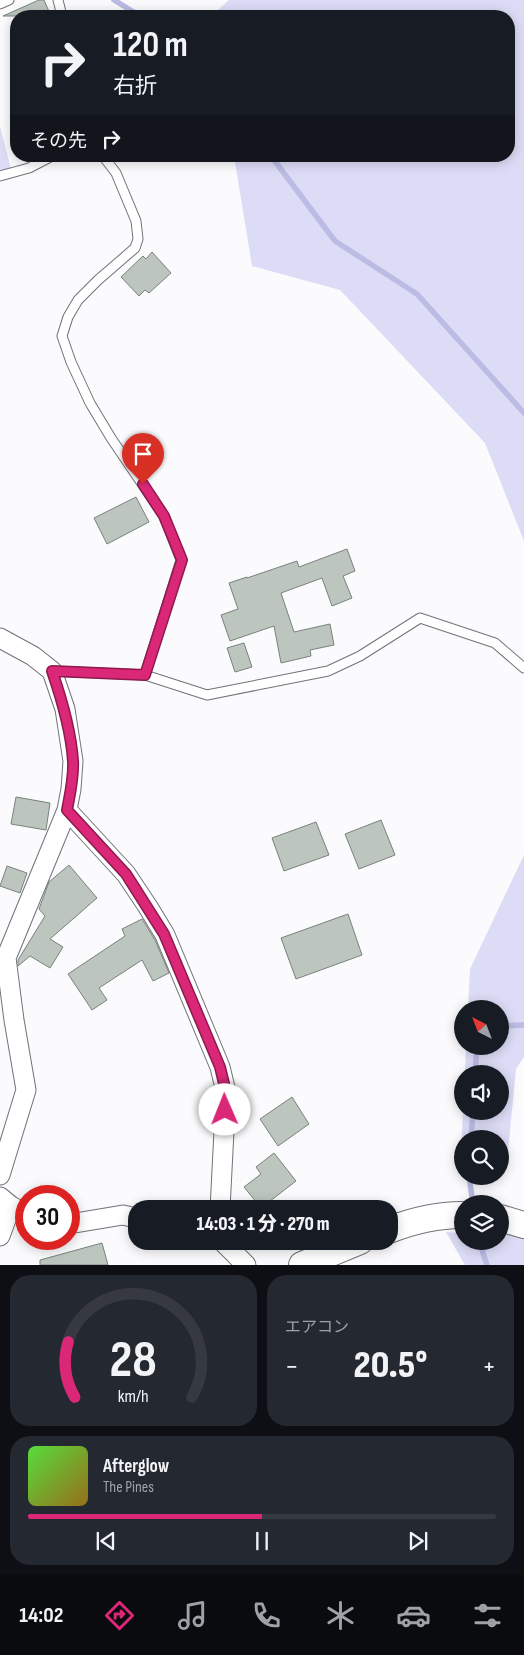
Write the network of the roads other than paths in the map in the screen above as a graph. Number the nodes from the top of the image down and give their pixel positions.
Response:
1 (9, 0) edge
2 (0, 4) edge
3 (40, 162) edge
4 (108, 162) edge
5 (0, 176) edge
6 (0, 638) edge
7 (524, 668) edge
8 (52, 671) junction
9 (145, 675) junction
10 (67, 810) junction
11 (0, 1175) edge
12 (220, 1200) edge
13 (12, 1206) edge
14 (454, 1215) edge
15 (128, 1216) edge
16 (509, 1221) edge
17 (80, 1222) edge
18 (524, 1226) edge
19 (398, 1227) edge
20 (0, 1236) edge
21 (231, 1250) edge
22 (338, 1250) edge
23 (246, 1265) edge
24 (302, 1265) edge

1 - 2 lane
3 - 5 lane
4 - 9 lane
6 - 8 street
7 - 9 lane
8 - 9 lane
8 - 10 street
10 - 11 street
10 - 12 street
13 - 20 street
14 - 19 street
15 - 17 street
16 - 18 street
21 - 23 street
22 - 24 street

